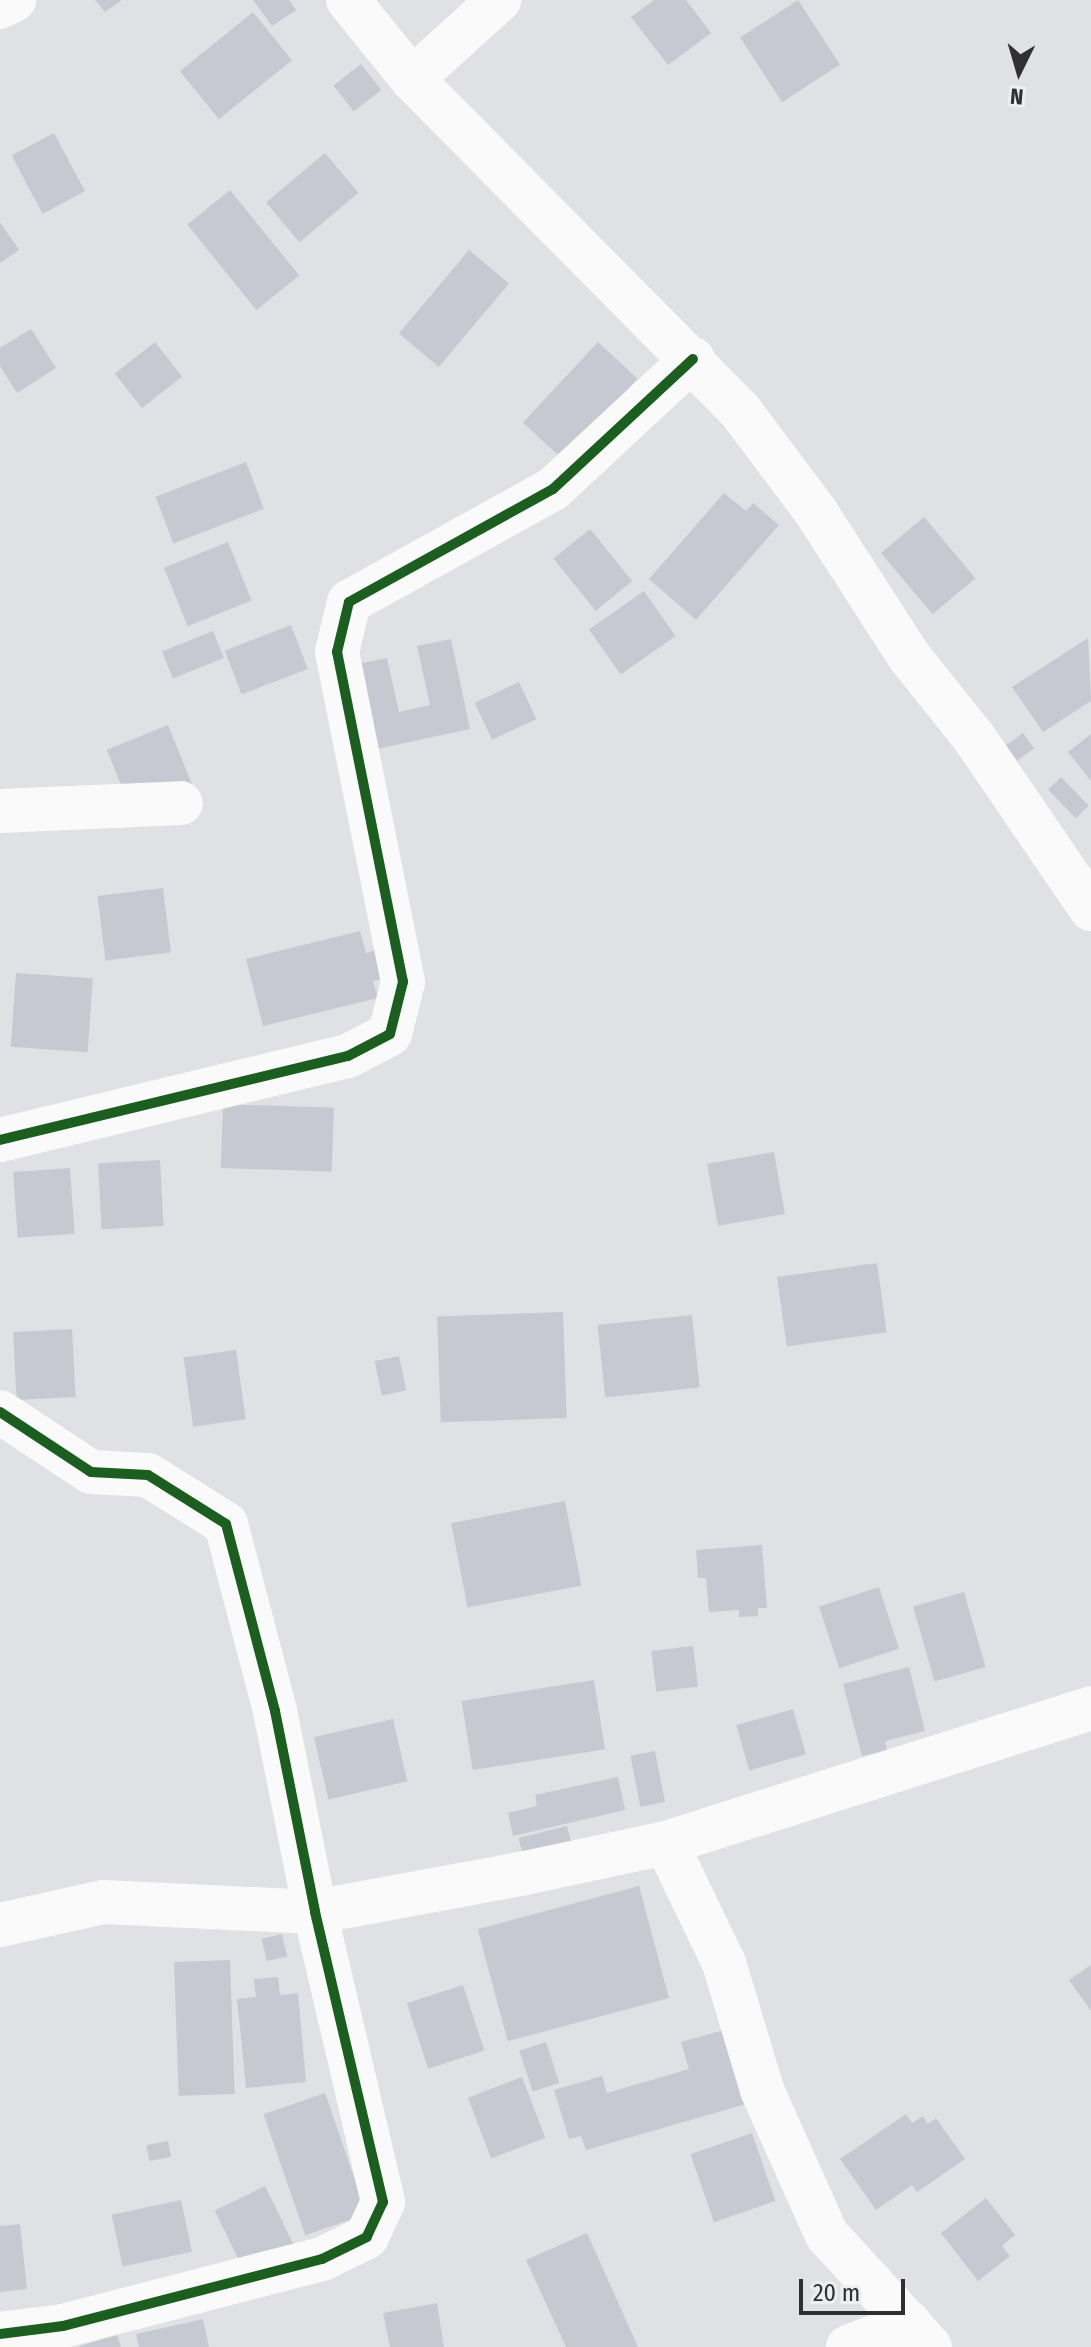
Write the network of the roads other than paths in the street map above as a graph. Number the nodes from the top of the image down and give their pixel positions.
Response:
1 (14, 0) edge
2 (348, 0) edge
3 (499, 0) edge
4 (0, 7) edge
5 (412, 79) junction
6 (693, 359) junction
7 (181, 803) dead end
8 (0, 811) edge
9 (1091, 909) edge
10 (0, 1140) edge
11 (0, 1412) edge
12 (1091, 1708) edge
13 (666, 1843) junction
14 (315, 1912) junction
15 (0, 1925) edge
16 (0, 2334) edge
17 (920, 2335) edge
18 (848, 2347) edge

1 - 4 street
2 - 5 street
3 - 5 street
5 - 6 street
6 - 9 street
6 - 10 street
7 - 8 street
11 - 14 street
12 - 13 street
13 - 14 street
13 - 17 street
14 - 15 street
14 - 16 street
17 - 18 street

